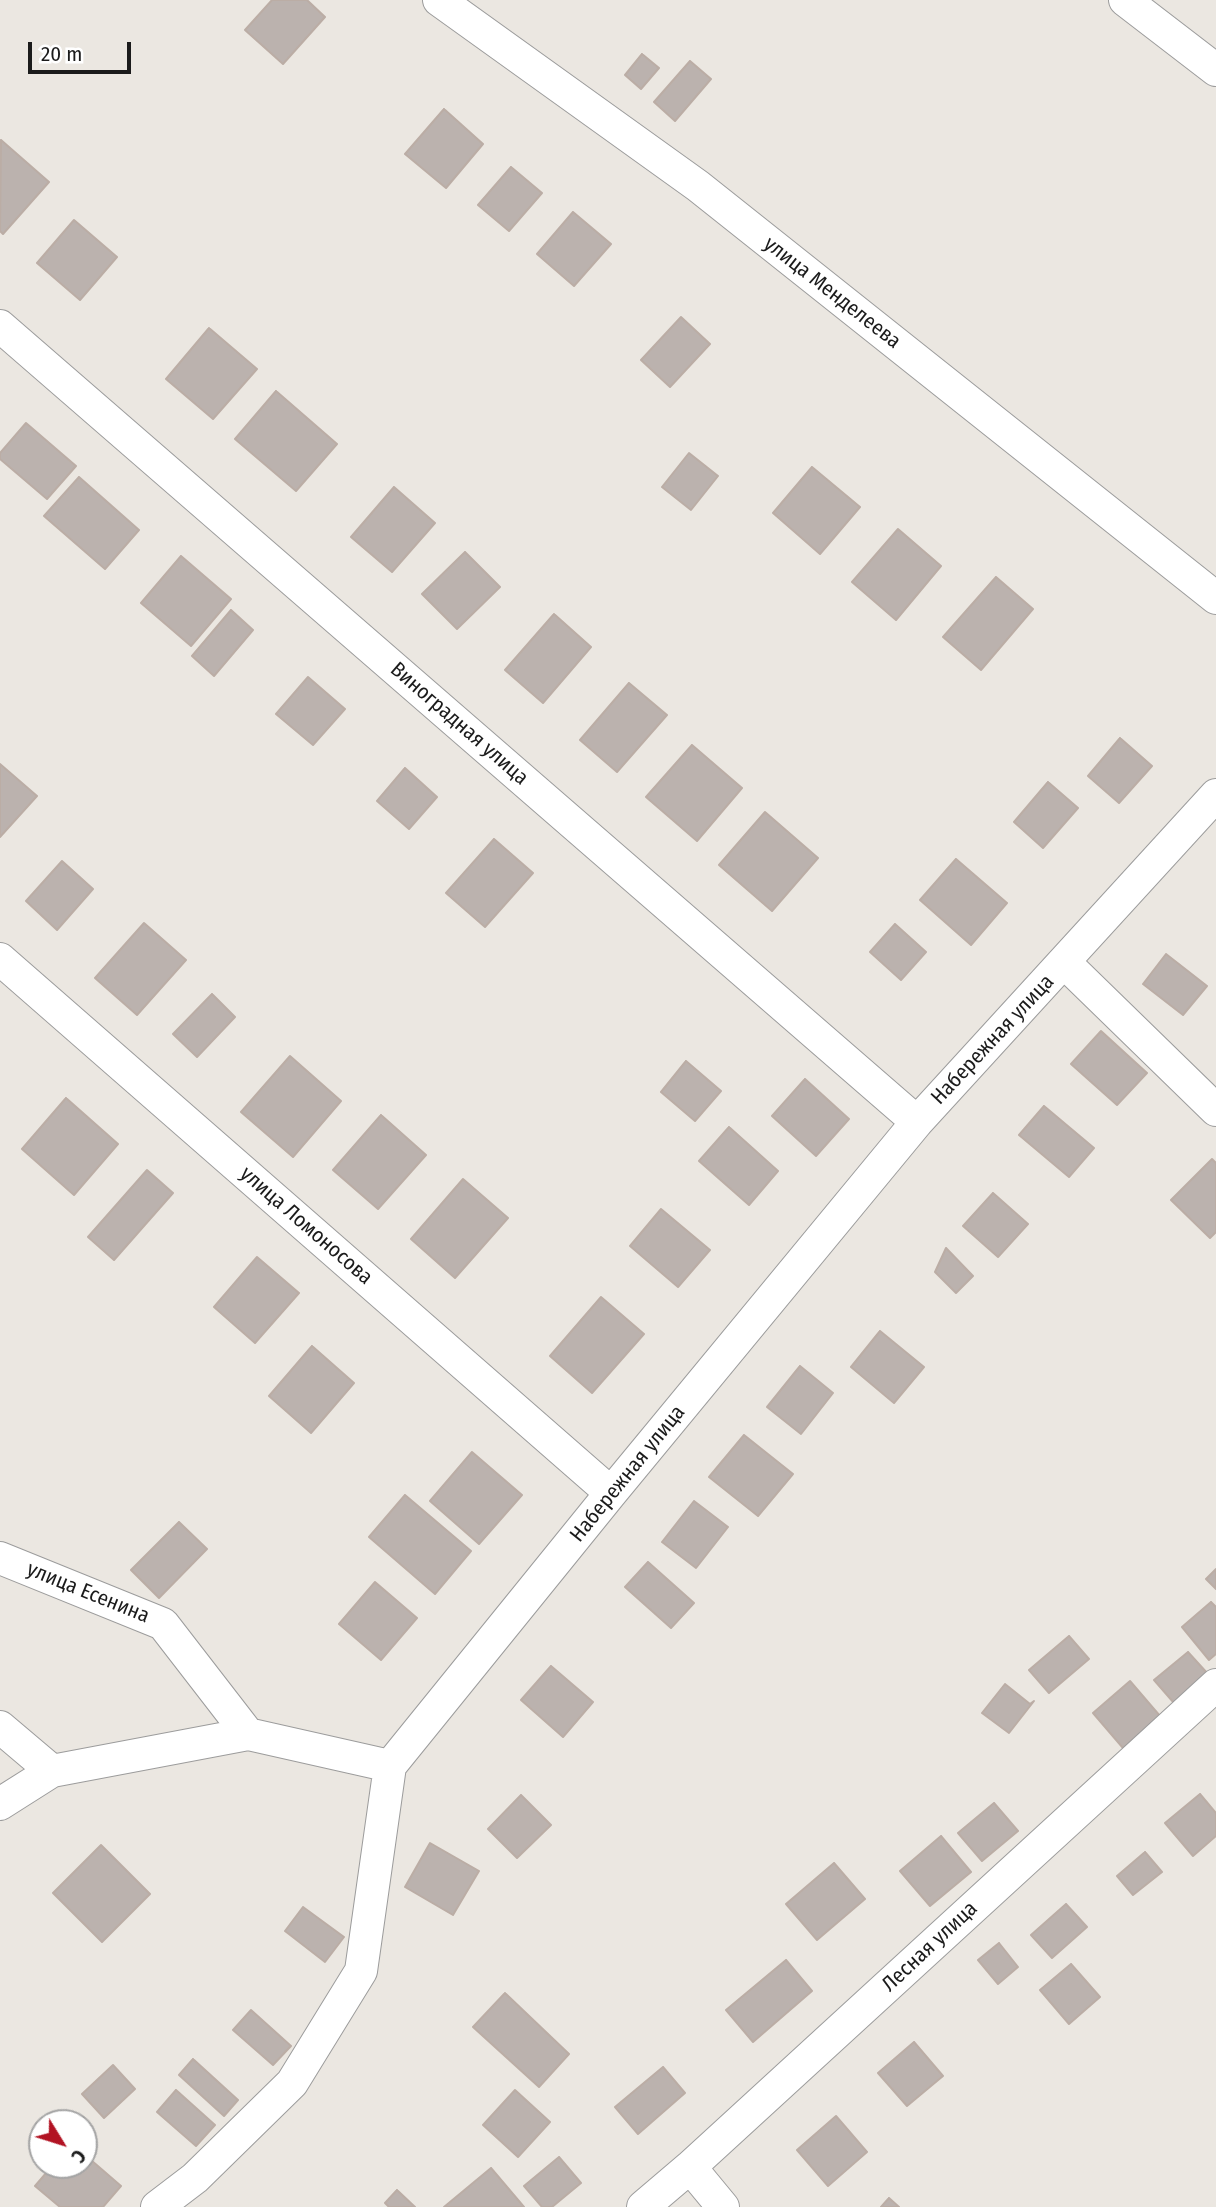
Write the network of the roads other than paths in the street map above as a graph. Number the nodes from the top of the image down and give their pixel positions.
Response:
1 (439, 0) edge
2 (1125, 0) edge
3 (1216, 69) edge
4 (0, 326) edge
5 (1216, 598) edge
6 (1216, 794) edge
7 (0, 959) edge
8 (1065, 962) junction
9 (1216, 1110) edge
10 (917, 1122) junction
11 (611, 1493) junction
12 (0, 1558) edge
13 (1216, 1685) edge
14 (0, 1727) edge
15 (248, 1734) junction
16 (390, 1766) junction
17 (52, 1771) junction
18 (0, 1804) edge
19 (690, 2167) junction
20 (157, 2207) edge
21 (643, 2207) edge
22 (723, 2207) edge

1 - 5 street, улица Менделеева
2 - 3 street
4 - 10 street, Виноградная улица
6 - 8 street, Набережная улица
7 - 11 street, улица Ломоносова
8 - 9 street
8 - 10 street, Набережная улица
10 - 11 street, Набережная улица
11 - 16 street, Набережная улица
12 - 15 street, улица Есенина
13 - 19 street, Лесная улица
14 - 17 street
15 - 16 street
15 - 17 street
16 - 20 street
17 - 18 street
19 - 21 street, Лесная улица
19 - 22 street

